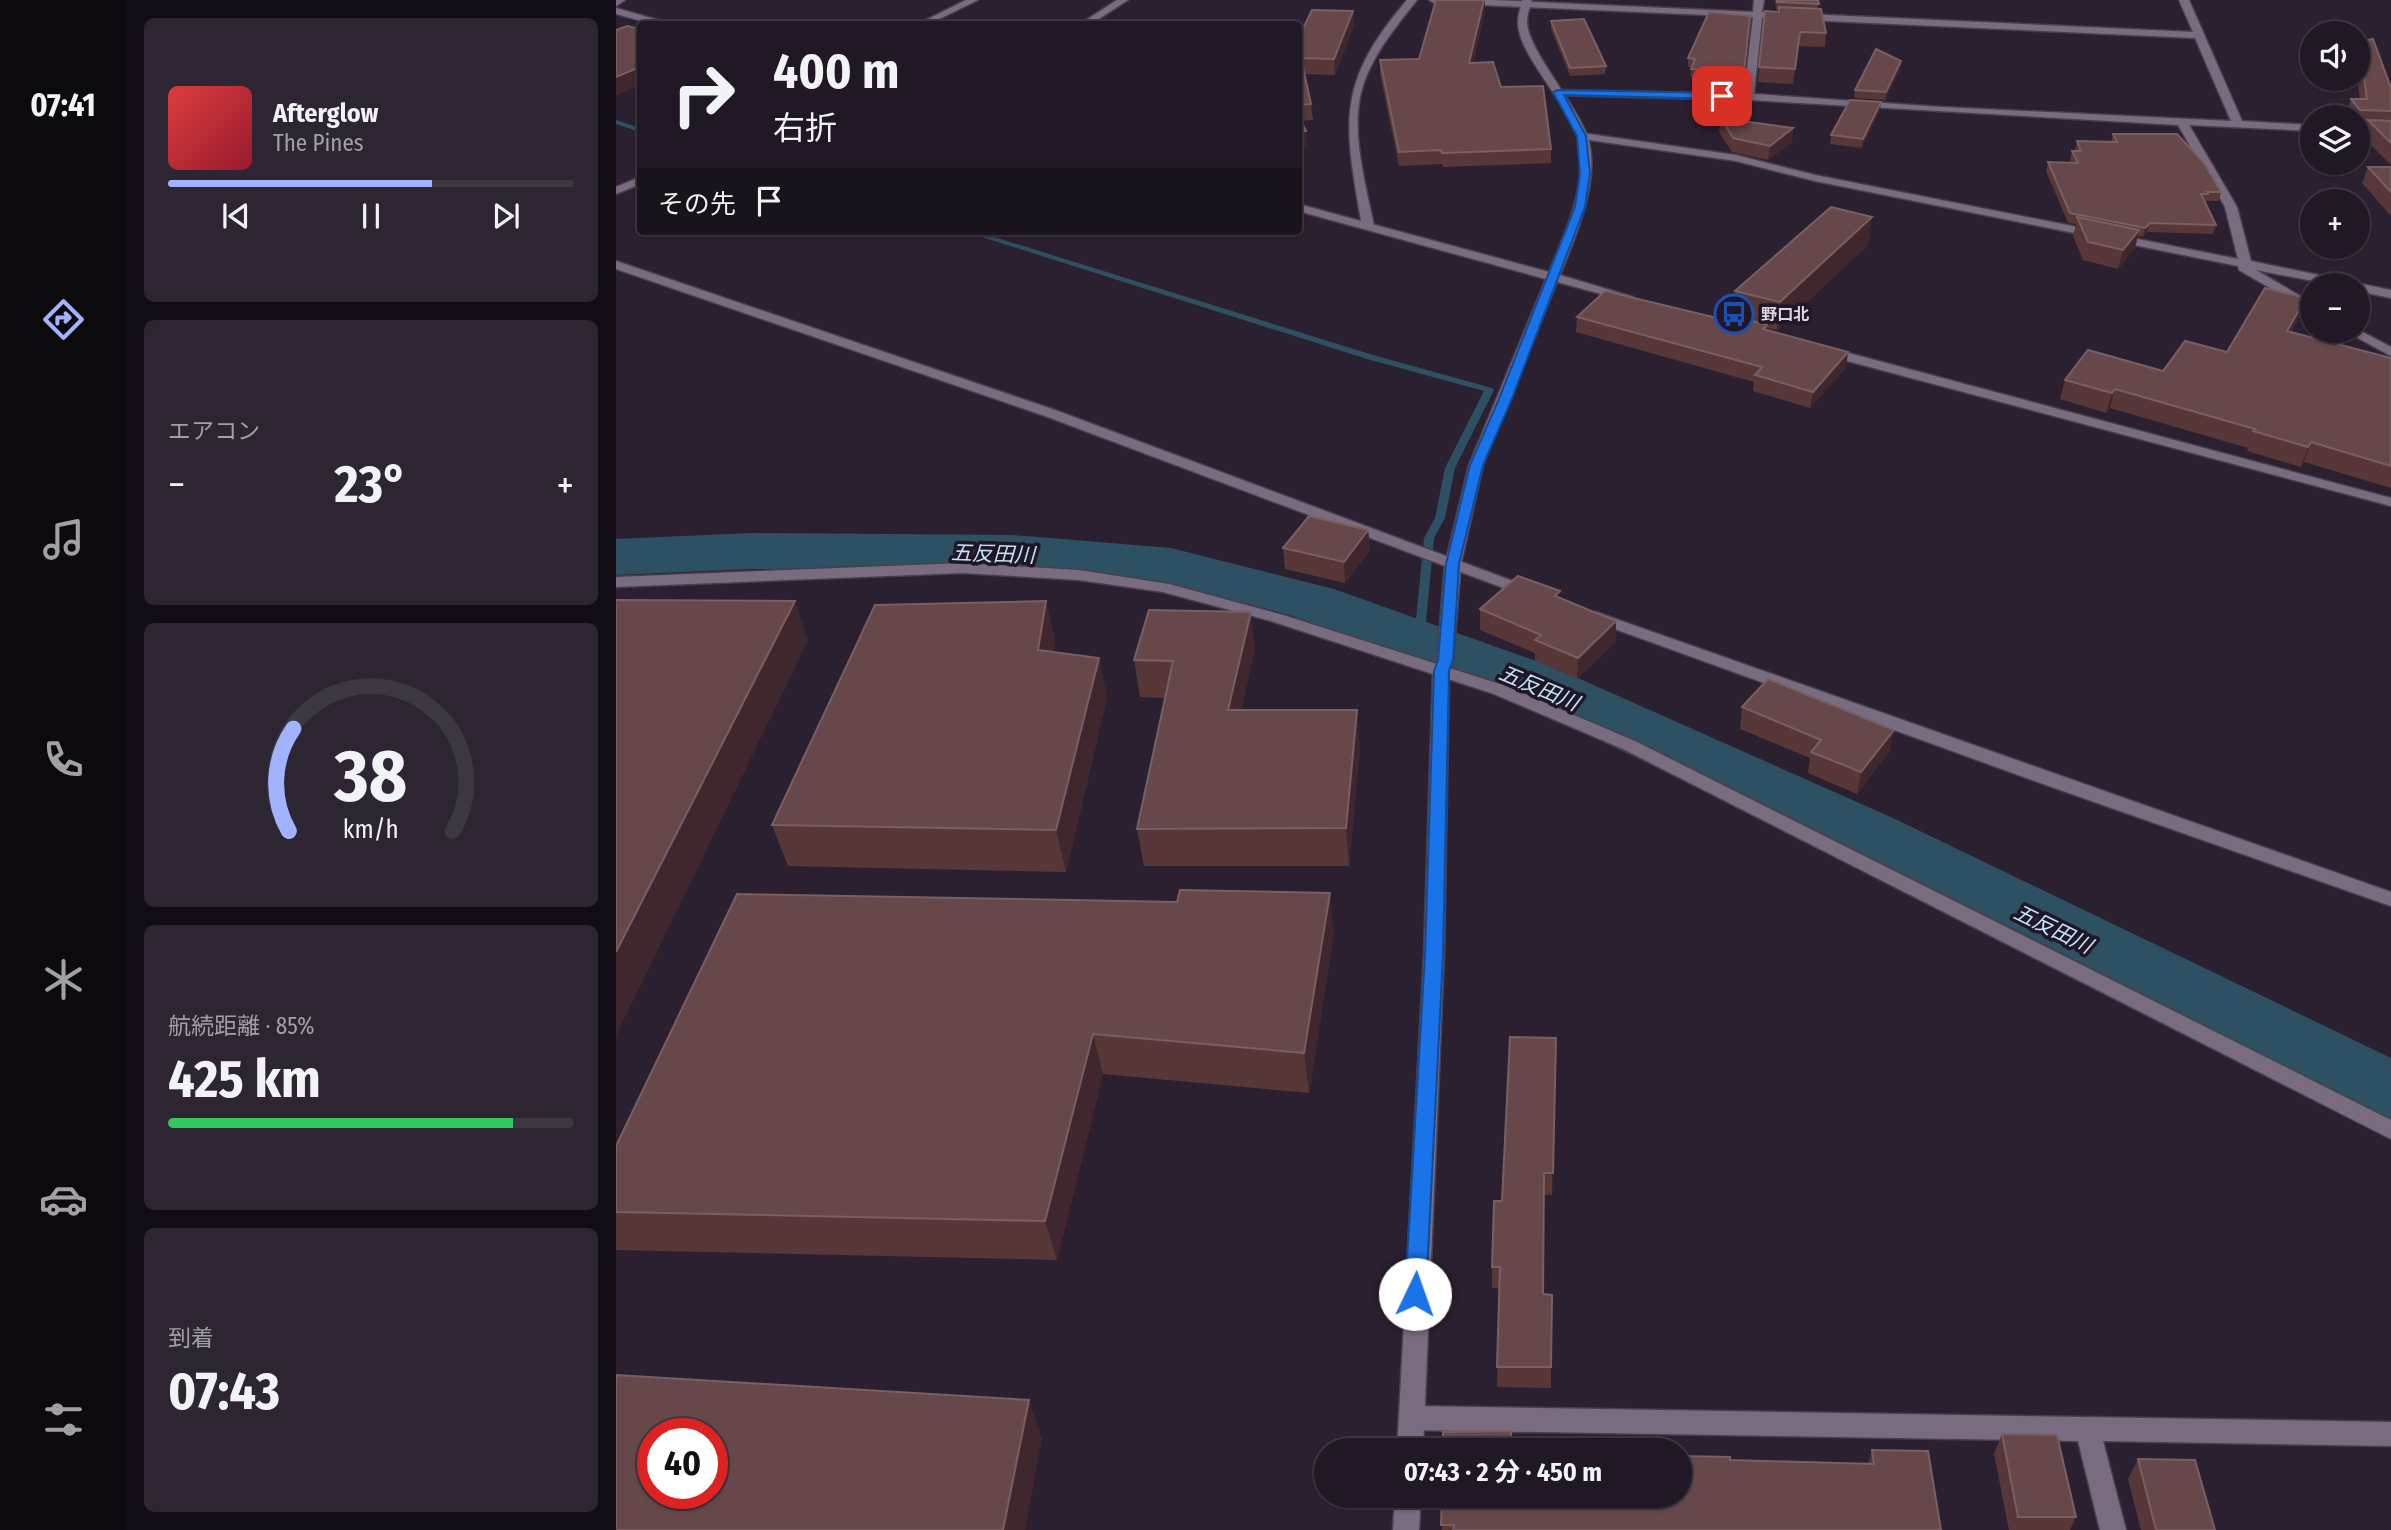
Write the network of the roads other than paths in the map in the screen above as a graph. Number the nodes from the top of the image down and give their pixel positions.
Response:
1 (972, 0) edge
2 (1123, 0) edge
3 (1412, 0) edge
4 (1434, 0) edge
5 (1759, 0) edge
6 (2184, 0) edge
7 (1510, 2) edge
8 (1527, 2) edge
9 (616, 11) edge
10 (1758, 15) junction
11 (651, 21) edge
12 (929, 21) edge
13 (1090, 21) edge
14 (2199, 35) junction
15 (1558, 92) junction
16 (1749, 97) junction
17 (2182, 122) junction
18 (2236, 123) junction
19 (2300, 127) edge
20 (2370, 131) edge
21 (2391, 132) edge
22 (1581, 136) junction
23 (637, 181) edge
24 (616, 191) edge
25 (1302, 208) edge
26 (1368, 226) junction
27 (2231, 260) junction
28 (2245, 263) junction
29 (616, 265) edge
30 (2300, 274) edge
31 (1552, 276) junction
32 (2370, 290) edge
33 (2391, 294) edge
34 (1636, 299) edge
35 (2300, 301) edge
36 (2370, 341) edge
37 (1810, 346) edge
38 (2391, 352) edge
39 (2391, 502) edge
40 (1445, 562) junction
41 (616, 582) edge
42 (1542, 597) edge
43 (1580, 611) edge
44 (1443, 665) junction
45 (2391, 900) edge
46 (2391, 1130) edge
47 (1412, 1418) junction
48 (2087, 1429) junction
49 (2391, 1434) edge
50 (1411, 1438) edge
51 (1407, 1508) edge
52 (1406, 1530) edge
53 (2113, 1530) edge

1 - 12 street
2 - 13 street
3 - 26 street
4 - 7 street
5 - 10 street
6 - 14 street
7 - 8 street
8 - 10 street
8 - 15 street
9 - 11 street
10 - 14 street
10 - 16 street
14 - 18 street
15 - 16 street
15 - 22 street
16 - 17 street
17 - 18 street
17 - 28 street
18 - 19 street
20 - 21 street
22 - 27 street
22 - 31 street
23 - 24 street
25 - 26 street
26 - 31 street
27 - 28 street
27 - 35 street
28 - 30 street
29 - 40 street
31 - 34 street
31 - 40 street
32 - 33 street
36 - 38 street
37 - 39 street
40 - 42 street
40 - 44 street
41 - 44 street
43 - 45 street
44 - 46 street
44 - 47 street
47 - 48 street
47 - 50 street
48 - 49 street
48 - 53 street
51 - 52 street

